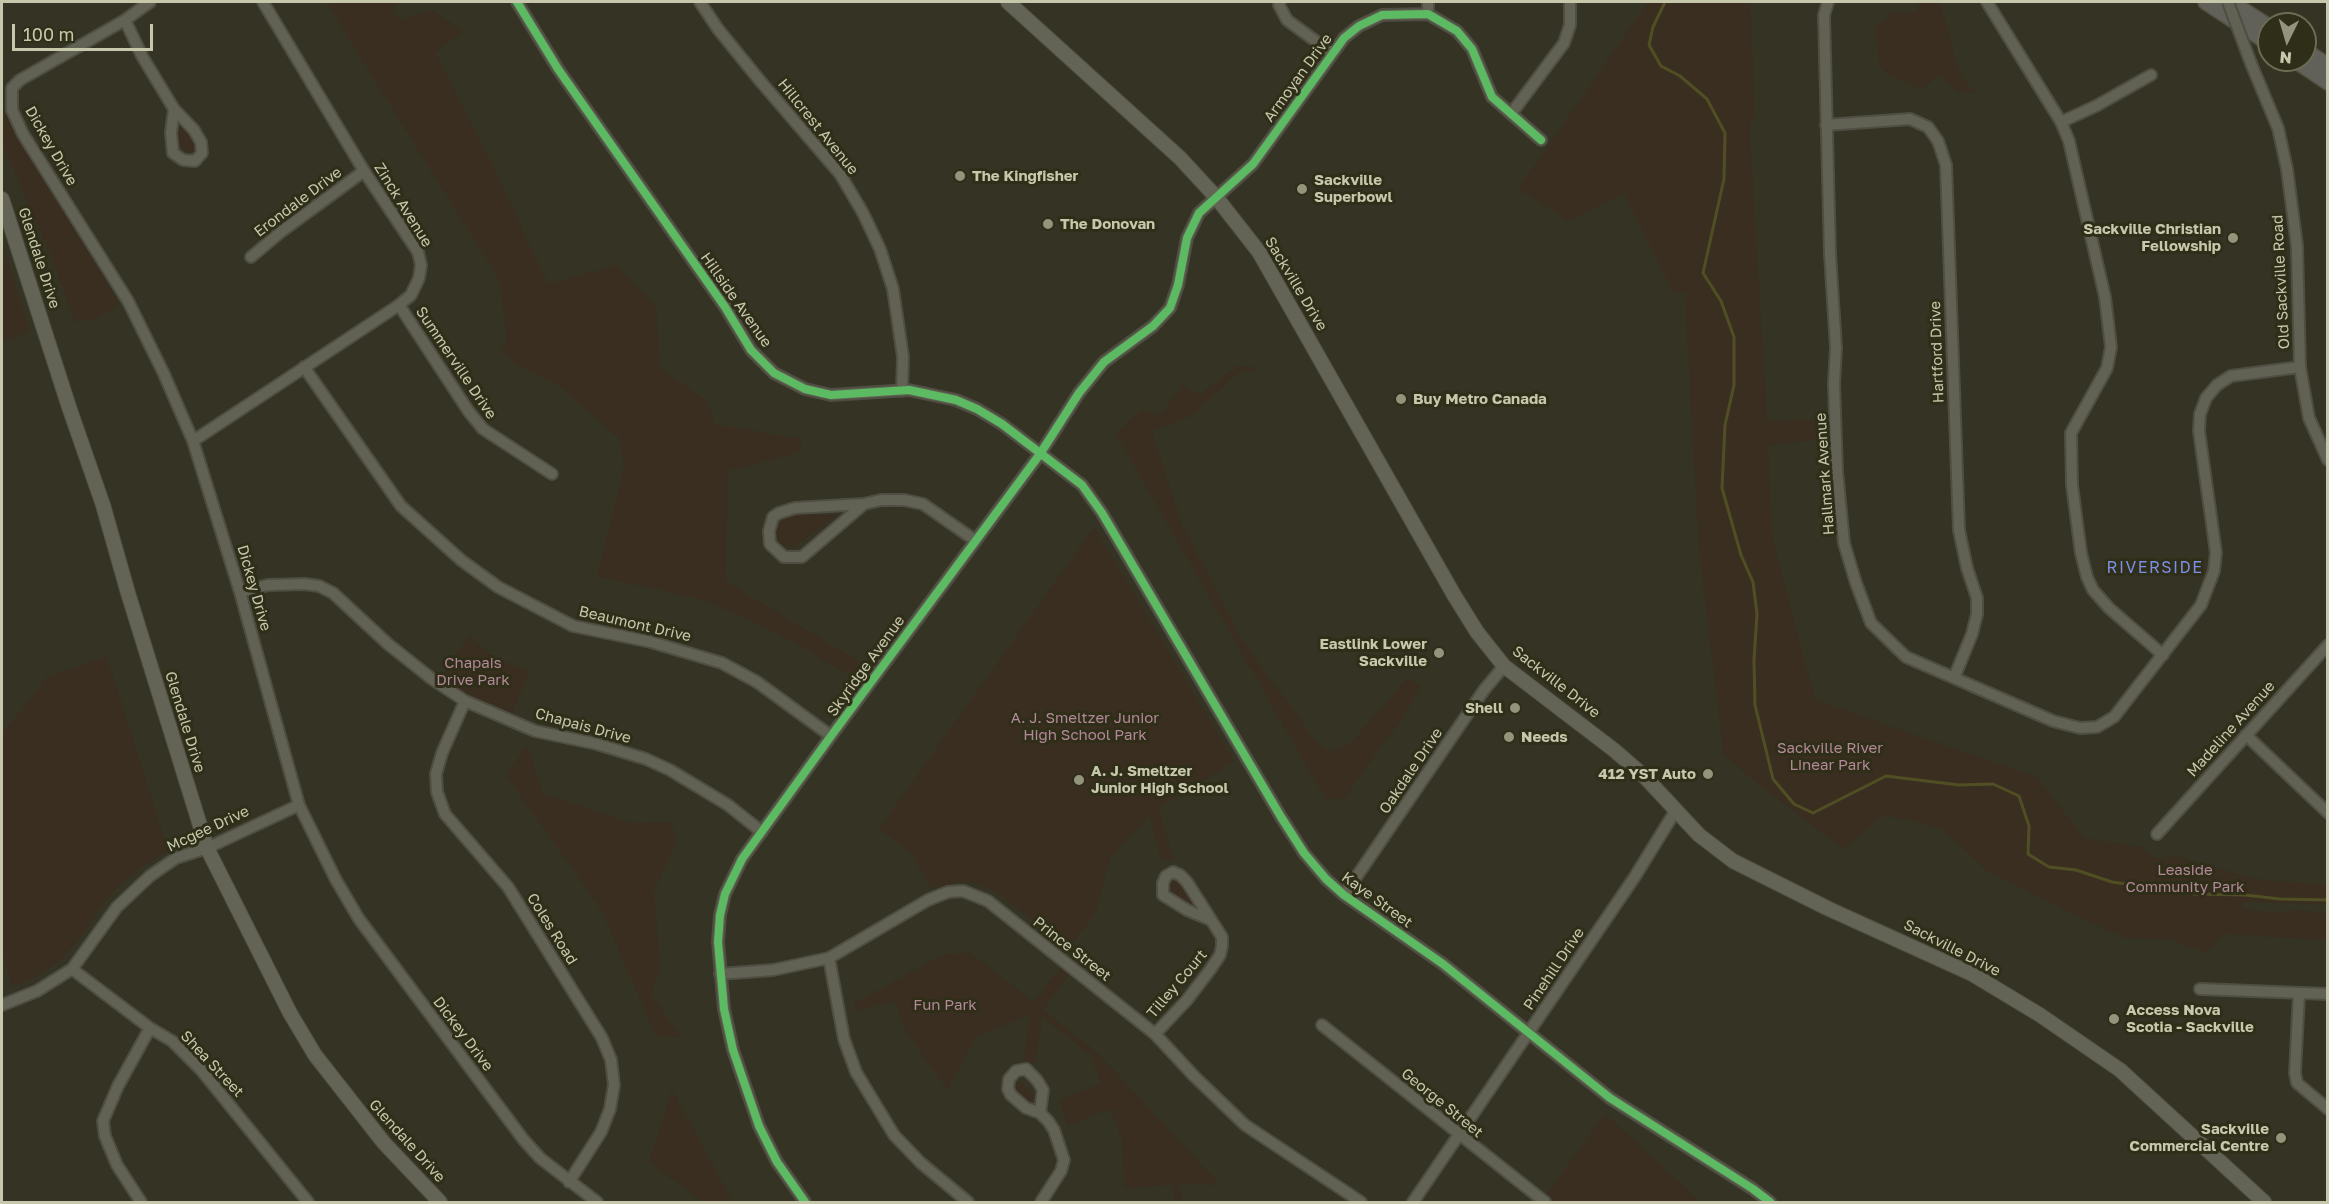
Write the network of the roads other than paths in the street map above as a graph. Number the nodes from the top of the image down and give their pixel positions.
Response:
1 (150, 2) edge
2 (263, 2) edge
3 (517, 2) edge
4 (700, 2) edge
5 (1008, 2) edge
6 (1280, 2) edge
7 (1428, 2) edge
8 (1570, 2) edge
9 (1828, 2) edge
10 (1988, 2) edge
11 (2206, 2) edge
12 (2229, 2) edge
13 (1428, 14) junction
14 (125, 20) junction
15 (2257, 20) edge
16 (2257, 35) edge
17 (1332, 53) junction
18 (2313, 72) edge
19 (2151, 75) dead end
20 (2328, 82) edge
21 (174, 109) junction
22 (1511, 114) junction
23 (2061, 122) junction
24 (1826, 125) junction
25 (1541, 140) dead end
26 (364, 171) junction
27 (1216, 197) junction
28 (2, 199) edge
29 (251, 257) dead end
30 (399, 305) junction
31 (2300, 367) junction
32 (304, 368) junction
33 (902, 391) junction
34 (193, 441) junction
35 (1040, 454) junction
36 (2328, 460) edge
37 (552, 474) dead end
38 (864, 504) junction
39 (976, 541) junction
40 (240, 592) junction
41 (2327, 646) edge
42 (2163, 655) junction
43 (1504, 666) junction
44 (1954, 678) junction
45 (465, 701) junction
46 (2246, 735) junction
47 (831, 736) junction
48 (299, 805) junction
49 (1676, 810) junction
50 (2328, 813) edge
51 (762, 832) junction
52 (2157, 834) dead end
53 (207, 848) junction
54 (1344, 895) junction
55 (1211, 920) junction
56 (829, 958) junction
57 (72, 969) junction
58 (720, 974) junction
59 (2200, 989) dead end
60 (2299, 994) junction
61 (2328, 994) edge
62 (2, 1005) edge
63 (1322, 1025) dead end
64 (150, 1028) junction
65 (1529, 1032) junction
66 (1155, 1034) junction
67 (2328, 1109) edge
68 (1040, 1113) dead end
69 (1458, 1136) junction
70 (569, 1182) junction
71 (141, 1203) edge
72 (308, 1203) edge
73 (440, 1203) edge
74 (597, 1203) edge
75 (805, 1203) edge
76 (968, 1203) edge
77 (1041, 1203) edge
78 (1361, 1203) edge
79 (1413, 1203) edge
80 (1545, 1203) edge
81 (1770, 1203) edge
82 (2264, 1203) edge

1 - 14 street, Dickey Drive
2 - 26 street, Zinck Avenue
3 - 33 street, Hillside Avenue
4 - 33 street, Hillcrest Avenue
5 - 27 main road, Sackville Drive
6 - 17 street
7 - 13 street
8 - 22 street
9 - 24 street, Hallmark Avenue
10 - 23 street
11 - 16 highway
12 - 15 highway
12 - 31 street, Old Sackville Road, bridge
13 - 17 street, Armoyan Drive
13 - 22 street
14 - 21 street
14 - 34 street, Dickey Drive
17 - 27 street, Armoyan Drive
18 - 20 highway
19 - 23 street
21 - 21 street
22 - 25 street
23 - 42 street
24 - 44 street, Hallmark Avenue
24 - 44 street, Hartford Drive
26 - 29 street, Erondale Drive
26 - 30 street, Zinck Avenue
27 - 35 street, Skyridge Avenue
27 - 43 main road, Sackville Drive
28 - 53 main road, Glendale Drive
30 - 32 street, Zinck Avenue
30 - 37 street, Summerville Drive
31 - 36 street, Old Sackville Road
31 - 42 street, Hallmark Avenue
32 - 34 street, Zinck Avenue
32 - 47 street, Beaumont Drive
33 - 35 street, Hillside Avenue
34 - 40 street, Dickey Drive
35 - 39 street, Skyridge Avenue
35 - 54 street, Kaye Street
38 - 38 street
38 - 39 street
39 - 47 street, Skyridge Avenue
40 - 45 street, Chapais Drive
40 - 48 street, Dickey Drive
41 - 46 street, Madeline Avenue
42 - 44 street, Hallmark Avenue
43 - 49 main road, Sackville Drive
43 - 54 street, Oakdale Drive
45 - 51 street, Chapais Drive
45 - 70 street, Coles Road
46 - 50 street
46 - 52 street, Madeline Avenue
47 - 51 street, Skyridge Avenue
48 - 53 street, Mcgee Drive
48 - 70 street, Dickey Drive
49 - 65 street, Pinehill Drive
49 - 82 main road, Sackville Drive
51 - 58 street, Skyridge Avenue
53 - 57 street, Mcgee Drive
53 - 73 main road, Glendale Drive
54 - 65 street, Kaye Street
55 - 55 street, Tilley Court
55 - 66 street, Tilley Court
56 - 58 street, Prince Street
56 - 66 street, Prince Street
56 - 76 street
57 - 62 street, Mcgee Drive
57 - 64 street, Shea Street
58 - 75 street, Skyridge Avenue
59 - 60 street
60 - 61 street
60 - 67 street
63 - 69 street, George Street
64 - 71 street
64 - 72 street, Shea Street
65 - 69 street, Pinehill Drive
65 - 81 street, Kaye Street
66 - 78 street, Prince Street
68 - 77 street
69 - 79 street, Pinehill Drive
69 - 80 street, George Street
70 - 74 street, Dickey Drive

